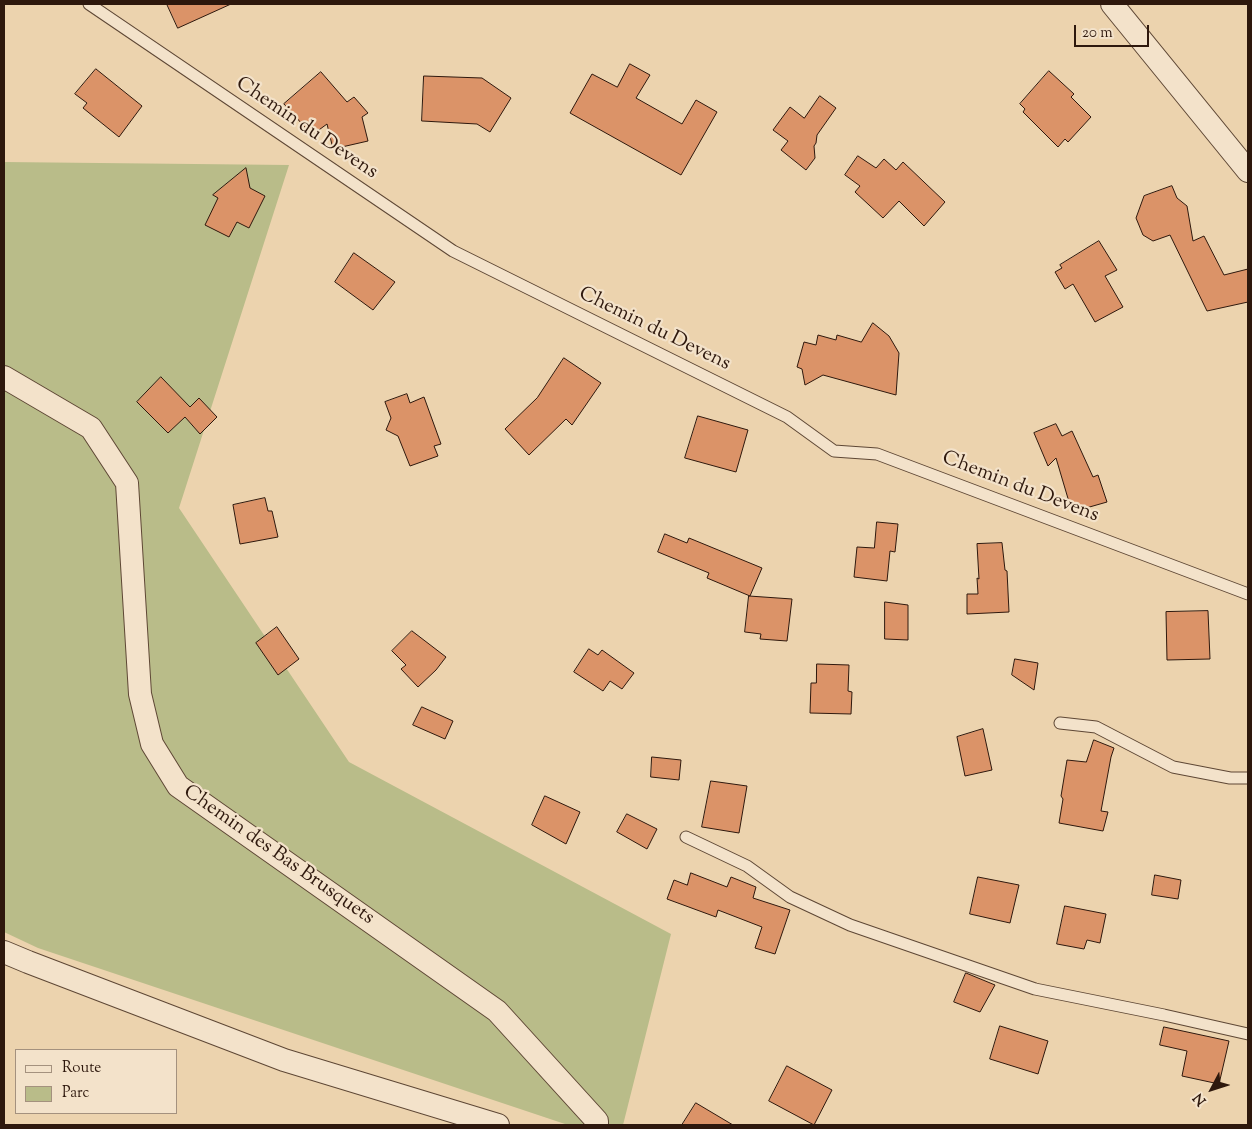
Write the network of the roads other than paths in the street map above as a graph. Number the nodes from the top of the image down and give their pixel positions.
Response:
1 (89, 4) edge
2 (1112, 4) edge
3 (1248, 171) edge
4 (4, 377) edge
5 (1248, 594) edge
6 (1060, 724) dead end
7 (1248, 778) edge
8 (686, 837) dead end
9 (4, 952) edge
10 (1248, 1034) edge
11 (498, 1125) edge
12 (597, 1125) edge

1 - 5 lane, Chemin du Devens
2 - 3 street
4 - 12 street, Chemin des Bas Brusquets
6 - 7 lane
8 - 10 lane
9 - 11 street

